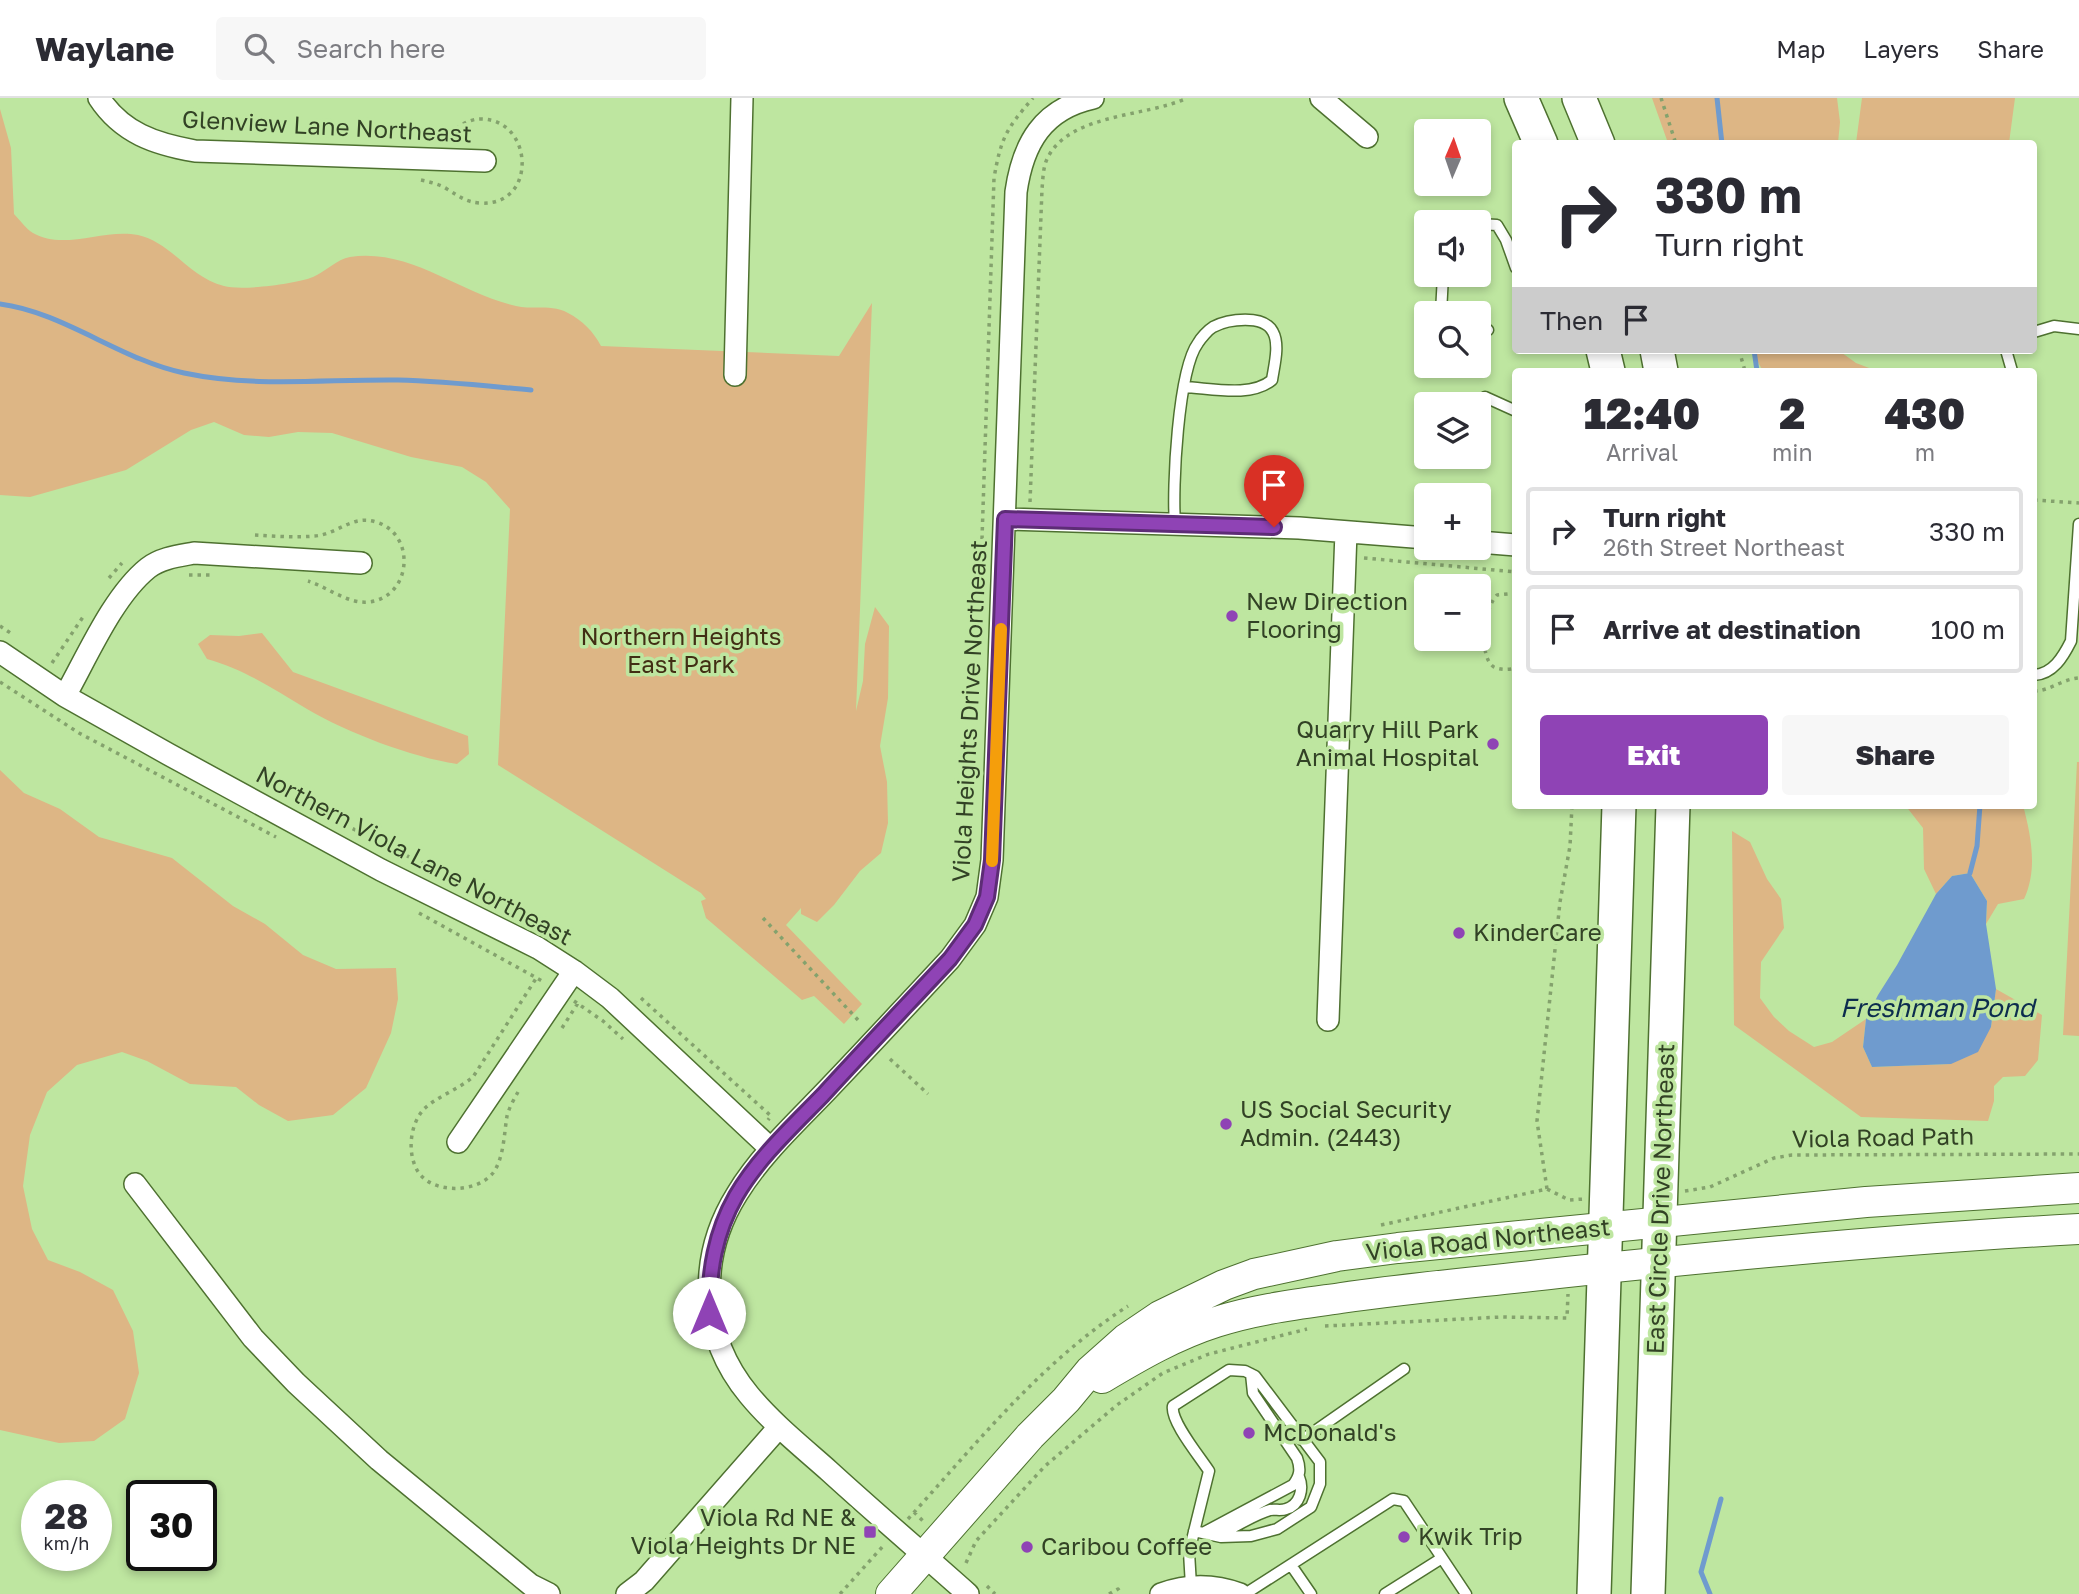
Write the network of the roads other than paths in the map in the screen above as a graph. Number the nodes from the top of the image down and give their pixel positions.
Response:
1 (99, 98) edge
2 (742, 98) edge
3 (1093, 98) edge
4 (1321, 98) edge
5 (1521, 98) edge
6 (1579, 98) edge
7 (1367, 137) dead end
8 (1539, 140) edge
9 (1596, 140) edge
10 (485, 161) dead end
11 (1491, 224) edge
12 (1512, 257) edge
13 (2079, 328) edge
14 (2037, 331) edge
15 (735, 375) dead end
16 (1184, 387) junction
17 (1491, 400) edge
18 (1512, 409) edge
19 (1005, 519) junction
20 (1175, 524) junction
21 (2079, 524) edge
22 (1346, 532) junction
23 (1414, 537) edge
24 (1491, 543) edge
25 (1512, 545) edge
26 (361, 563) dead end
27 (0, 652) edge
28 (2037, 674) edge
29 (65, 696) junction
30 (1619, 809) edge
31 (1674, 809) edge
32 (574, 971) junction
33 (1328, 1020) dead end
34 (458, 1142) dead end
35 (771, 1149) junction
36 (135, 1184) dead end
37 (2079, 1188) edge
38 (1661, 1222) junction
39 (1607, 1227) junction
40 (2079, 1228) edge
41 (1659, 1263) junction
42 (1605, 1268) junction
43 (1405, 1368) dead end
44 (1251, 1374) junction
45 (1066, 1400) junction
46 (779, 1427) junction
47 (1302, 1440) junction
48 (1299, 1477) junction
49 (1199, 1532) junction
50 (1216, 1536) junction
51 (926, 1556) junction
52 (1442, 1558) junction
53 (1291, 1565) junction
54 (1191, 1586) junction
55 (549, 1594) edge
56 (627, 1594) edge
57 (891, 1594) edge
58 (968, 1594) edge
59 (1161, 1594) edge
60 (1243, 1594) edge
61 (1311, 1594) edge
62 (1385, 1594) edge
63 (1466, 1594) edge
64 (1594, 1594) edge
65 (1648, 1594) edge

1 - 10 street, Glenview Lane Northeast
2 - 15 street
3 - 19 street, Viola Heights Drive Northeast
4 - 7 street
5 - 8 main road
6 - 9 main road
11 - 12 lane
13 - 14 lane
16 - 16 lane
16 - 20 lane
17 - 18 lane
19 - 20 street
19 - 35 street, Viola Heights Drive Northeast
20 - 22 street
21 - 28 lane
22 - 23 street
22 - 33 street
24 - 25 street
26 - 29 street
27 - 29 street, Northern Viola Lane Northeast
29 - 32 street, Northern Viola Lane Northeast
30 - 39 main road
31 - 38 main road, East Circle Drive Northeast
32 - 34 street
32 - 35 street, Northern Viola Lane Northeast
35 - 46 street, Viola Heights Drive Northeast
36 - 55 street
37 - 38 main road, Viola Road Northeast
38 - 39 main road, Viola Road Northeast
38 - 41 main road, East Circle Drive Northeast
39 - 42 main road
39 - 45 main road, Viola Road Northeast
40 - 41 main road, Viola Road Northeast
41 - 42 main road, Viola Road Northeast
41 - 65 main road, East Circle Drive Northeast
42 - 45 main road, Viola Road Northeast
42 - 64 main road
43 - 47 lane
44 - 47 lane
44 - 48 lane
44 - 49 lane
45 - 51 main road, Viola Road Northeast
46 - 51 street, Viola Heights Drive Northeast
46 - 56 street
47 - 50 lane
48 - 49 lane
48 - 50 lane
49 - 50 lane
49 - 54 lane
51 - 57 main road, Viola Road Northeast
51 - 58 street, Viola Heights Drive Northeast
52 - 53 lane
52 - 62 lane
52 - 63 lane
53 - 60 lane
53 - 61 lane
54 - 59 street
54 - 60 street

